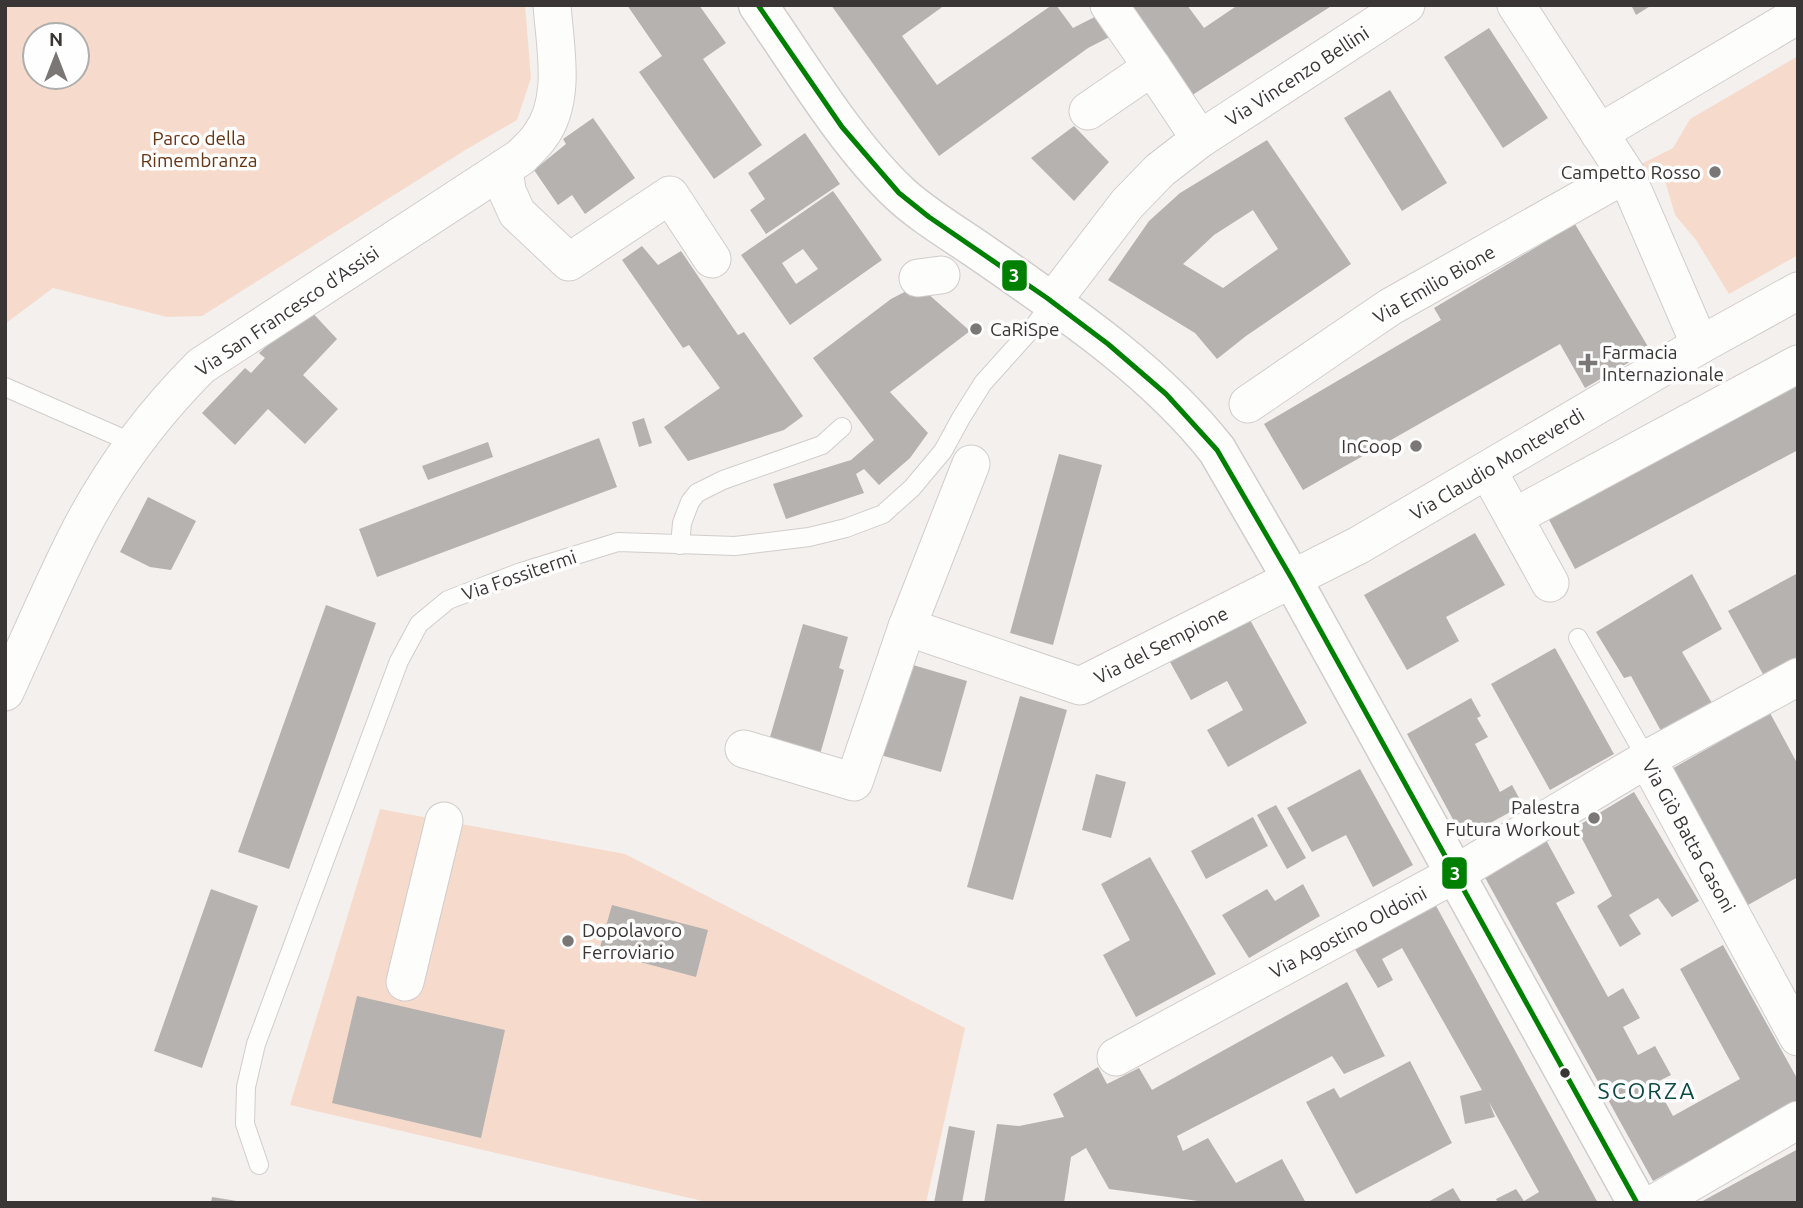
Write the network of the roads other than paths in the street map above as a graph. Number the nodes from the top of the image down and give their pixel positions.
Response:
1 (552, 5) edge
2 (758, 5) edge
3 (1109, 5) edge
4 (1516, 5) edge
5 (1395, 8) edge
6 (1798, 15) edge
7 (1152, 67) junction
8 (1088, 111) dead end
9 (1599, 133) junction
10 (1200, 139) junction
11 (504, 168) junction
12 (1626, 174) junction
13 (712, 259) dead end
14 (1798, 291) edge
15 (1052, 302) junction
16 (1700, 345) junction
17 (1798, 364) edge
18 (5, 387) edge
19 (1248, 404) dead end
20 (842, 427) dead end
21 (133, 443) junction
22 (971, 464) dead end
23 (1488, 471) junction
24 (1514, 517) junction
25 (680, 545) junction
26 (1292, 579) junction
27 (1550, 583) dead end
28 (907, 626) junction
29 (1578, 638) dead end
30 (1798, 677) edge
31 (5, 692) edge
32 (744, 749) dead end
33 (1647, 759) junction
34 (444, 821) dead end
35 (1455, 874) junction
36 (405, 982) dead end
37 (1798, 1037) edge
38 (1116, 1058) dead end
39 (1798, 1120) edge
40 (259, 1165) dead end
41 (1637, 1203) edge
42 (1655, 1203) edge

1 - 11 street, Via San Francesco d'Assisi
2 - 15 main road
3 - 7 street
4 - 9 street
5 - 10 street, Via Vincenzo Bellini
6 - 9 street
7 - 8 street
7 - 10 street
9 - 12 street
10 - 15 street, Via Vincenzo Bellini
11 - 13 street
11 - 21 street, Via San Francesco d'Assisi
12 - 16 street
12 - 19 street, Via Emilio Bione
14 - 16 street, Via Claudio Monteverdi
15 - 25 lane, Via Fossitermi
15 - 26 main road
16 - 23 street, Via Claudio Monteverdi
17 - 24 street
18 - 21 lane
20 - 25 lane
21 - 31 street, Via San Francesco d'Assisi
22 - 28 street
23 - 24 street
23 - 26 street, Via Claudio Monteverdi
24 - 27 street
25 - 40 lane, Via Fossitermi
26 - 28 street, Via del Sempione
26 - 35 main road
28 - 32 street
29 - 33 lane, Via Giò Batta Casoni
30 - 33 street, Via Agostino Oldoini
33 - 35 street, Via Agostino Oldoini
33 - 37 street, Via Giò Batta Casoni
34 - 36 street
35 - 38 street, Via Agostino Oldoini
35 - 41 main road
39 - 42 street

